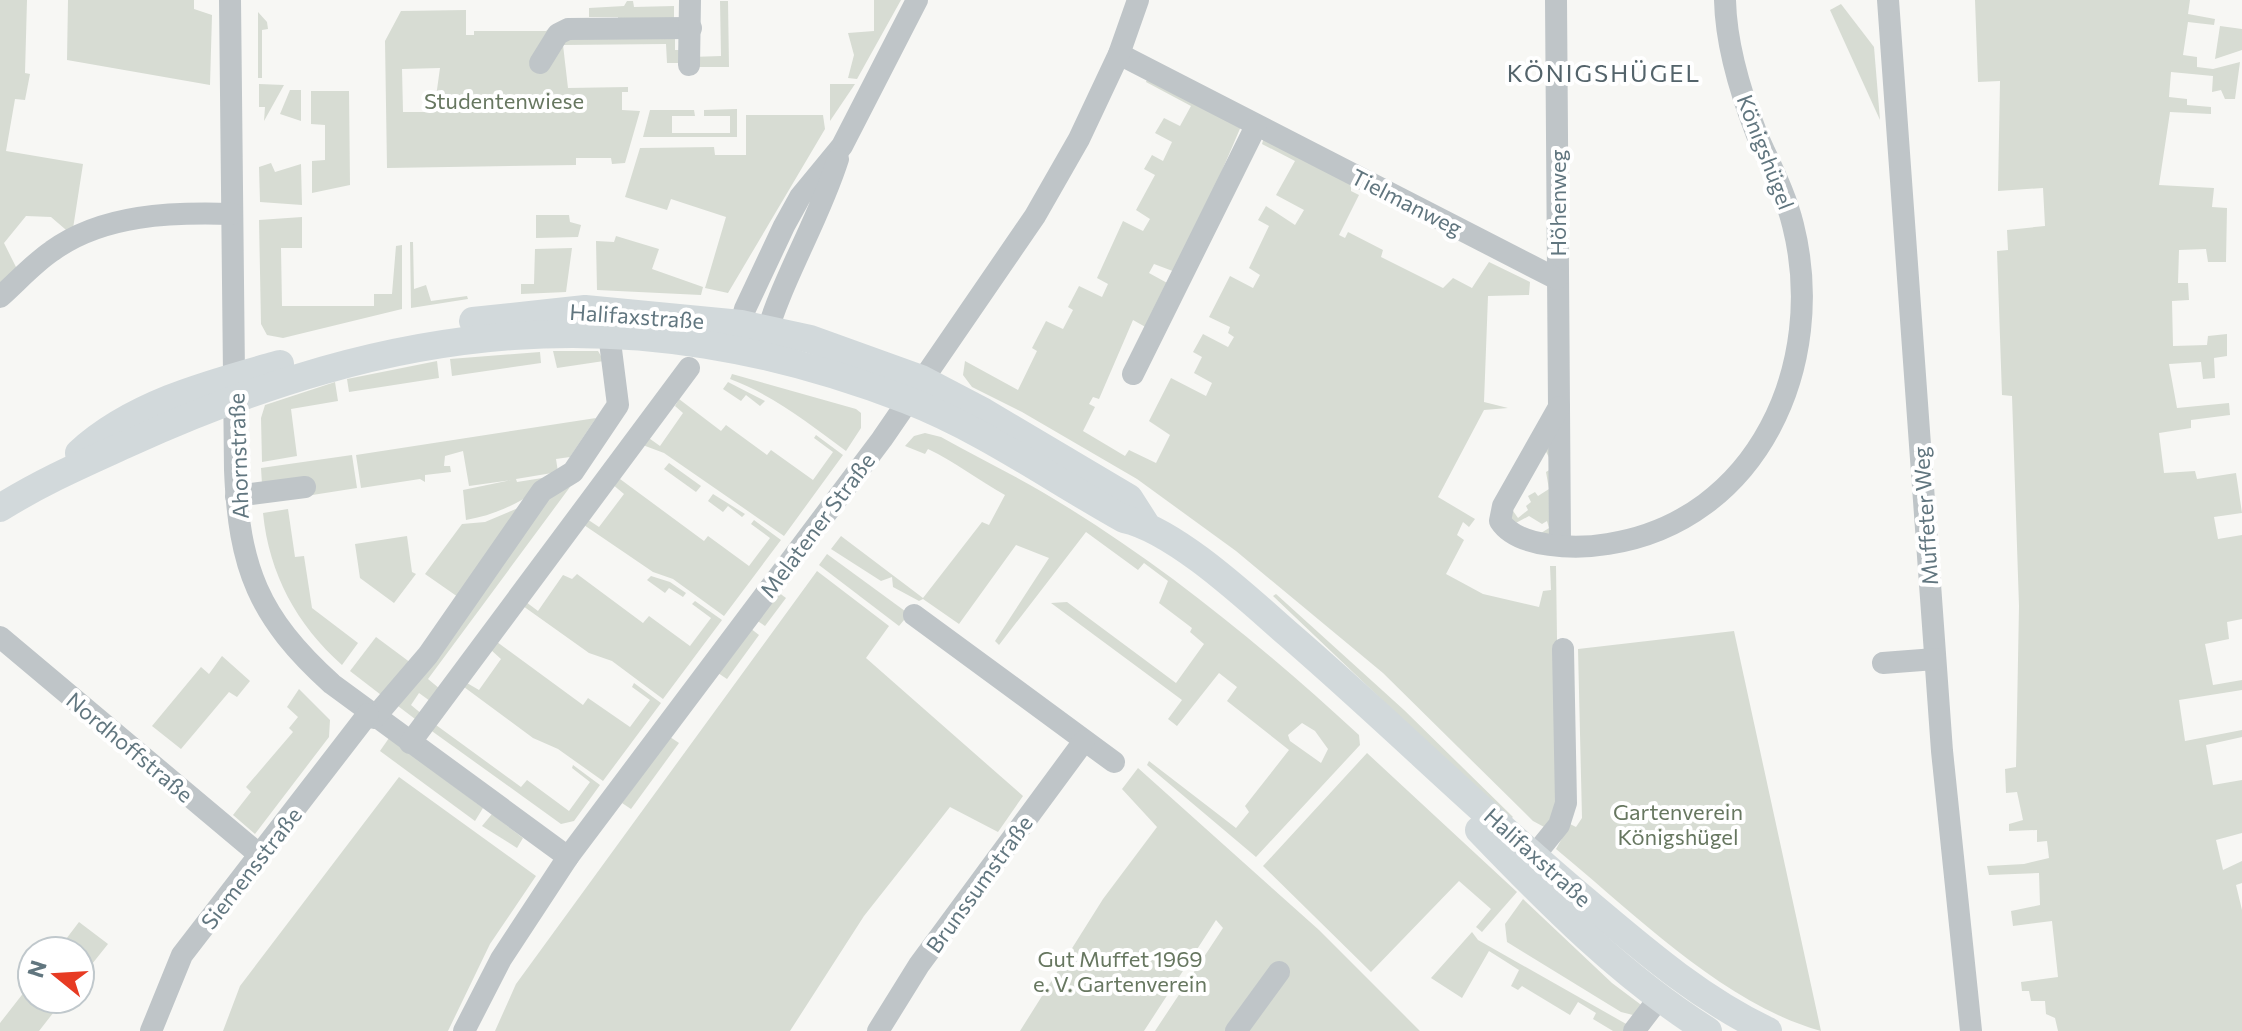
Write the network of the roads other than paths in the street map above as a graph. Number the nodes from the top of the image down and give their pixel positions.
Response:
1 (230, 0) edge
2 (690, 0) edge
3 (917, 0) edge
4 (1138, 0) edge
5 (1556, 0) edge
6 (1725, 0) edge
7 (1888, 0) edge
8 (691, 28) junction
9 (1119, 54) junction
10 (540, 63) dead end
11 (689, 65) dead end
12 (1256, 126) junction
13 (232, 214) junction
14 (1557, 279) junction
15 (0, 297) edge
16 (609, 334) junction
17 (751, 339) junction
18 (689, 368) dead end
19 (1133, 374) dead end
20 (235, 386) junction
21 (914, 390) junction
22 (1559, 407) junction
23 (305, 487) dead end
24 (236, 496) junction
25 (0, 508) edge
26 (1560, 544) junction
27 (914, 615) dead end
28 (0, 637) edge
29 (1563, 649) dead end
30 (1935, 659) junction
31 (1883, 663) dead end
32 (371, 716) junction
33 (1084, 741) junction
34 (410, 743) junction
35 (1114, 762) dead end
36 (261, 856) junction
37 (568, 857) junction
38 (1527, 864) junction
39 (1279, 972) dead end
40 (1660, 997) junction
41 (1764, 1030) edge
42 (151, 1031) edge
43 (464, 1031) edge
44 (878, 1031) edge
45 (1236, 1031) edge
46 (1634, 1031) edge
47 (1708, 1031) edge
48 (1971, 1031) edge

1 - 13 street, Ahornstraße
2 - 8 street
3 - 17 street
4 - 9 street, Melatener Straße
5 - 14 street, Höhenweg
6 - 26 street, Königshügel
7 - 30 street, Muffeter Weg
8 - 10 street
8 - 11 street
9 - 12 street, Tielmanweg
9 - 21 street, Melatener Straße
12 - 14 street, Tielmanweg
12 - 19 street
13 - 15 street
13 - 20 street, Ahornstraße
14 - 22 street, Höhenweg
16 - 17 main road, Halifaxstraße
16 - 20 main road, Halifaxstraße
16 - 32 street, Siemensstraße
17 - 20 main road, Halifaxstraße
17 - 21 main road, Halifaxstraße
18 - 34 street
20 - 24 street, Ahornstraße
20 - 25 main road, Halifaxstraße
21 - 37 street, Melatener Straße
21 - 38 main road, Halifaxstraße
22 - 26 street, Höhenweg
22 - 26 street
23 - 24 street
24 - 32 street, Ahornstraße
27 - 33 street
28 - 36 street, Nordhoffstraße
29 - 38 street
30 - 31 street
30 - 48 street, Muffeter Weg
32 - 34 street, Ahornstraße
32 - 36 street, Siemensstraße
33 - 35 street
33 - 44 street, Brunssumstraße
34 - 37 street, Ahornstraße
36 - 42 street, Siemensstraße
37 - 43 street, Melatener Straße
38 - 40 main road, Halifaxstraße
38 - 41 main road, Halifaxstraße
39 - 45 street
40 - 46 street
40 - 47 main road, Halifaxstraße

